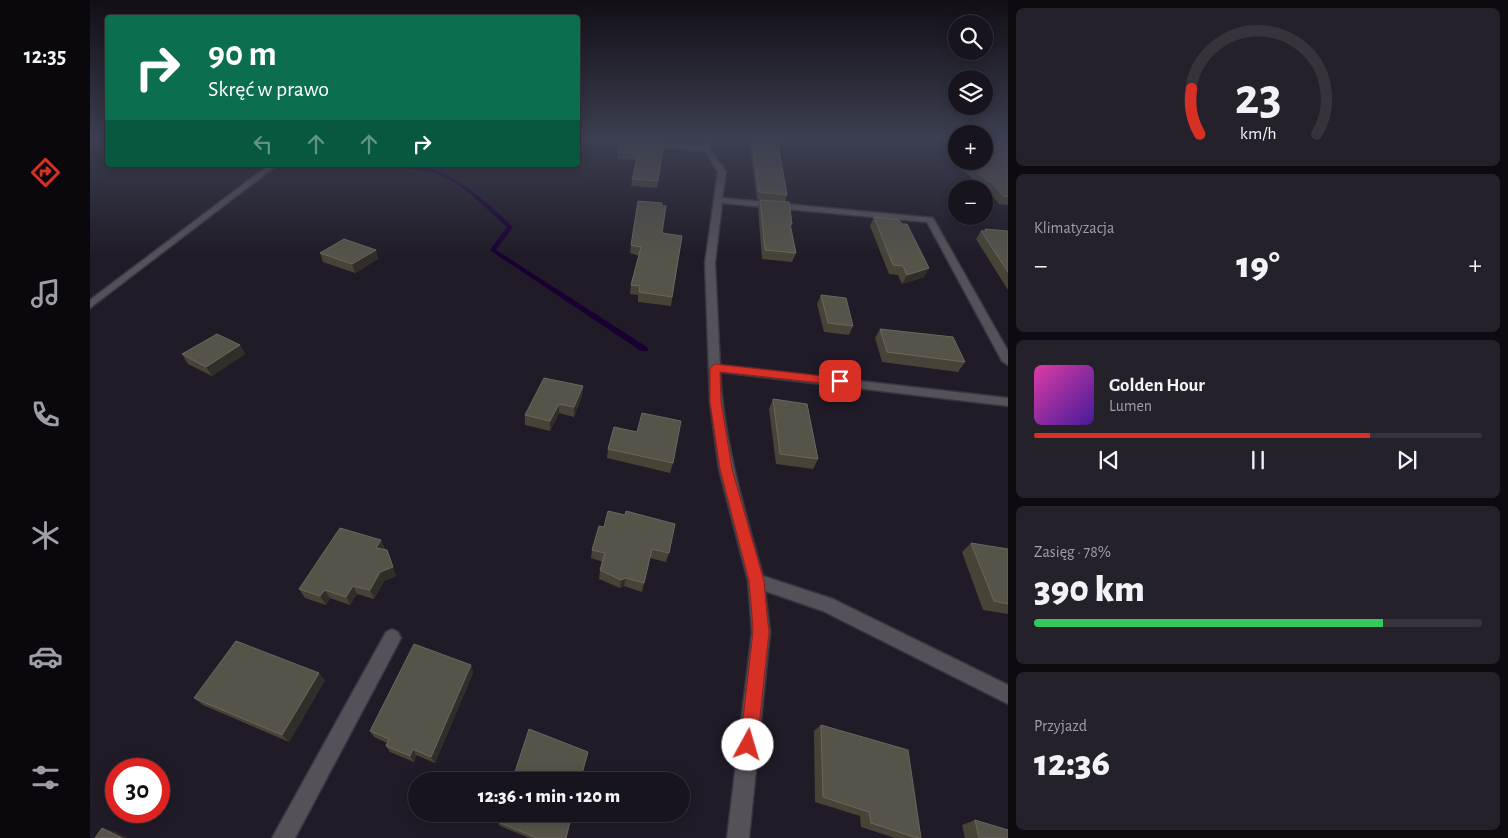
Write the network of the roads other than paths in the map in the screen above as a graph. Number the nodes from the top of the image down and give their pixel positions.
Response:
1 (257, 177) edge
2 (721, 177) edge
3 (719, 200) junction
4 (90, 305) edge
5 (1008, 361) edge
6 (715, 368) junction
7 (1008, 402) edge
8 (756, 581) junction
9 (392, 638) dead end
10 (1008, 695) edge
11 (283, 838) edge
12 (738, 838) edge

1 - 4 street
2 - 3 street
3 - 5 street
3 - 6 street
6 - 7 street
6 - 8 street
8 - 10 street
8 - 12 street
9 - 11 street

